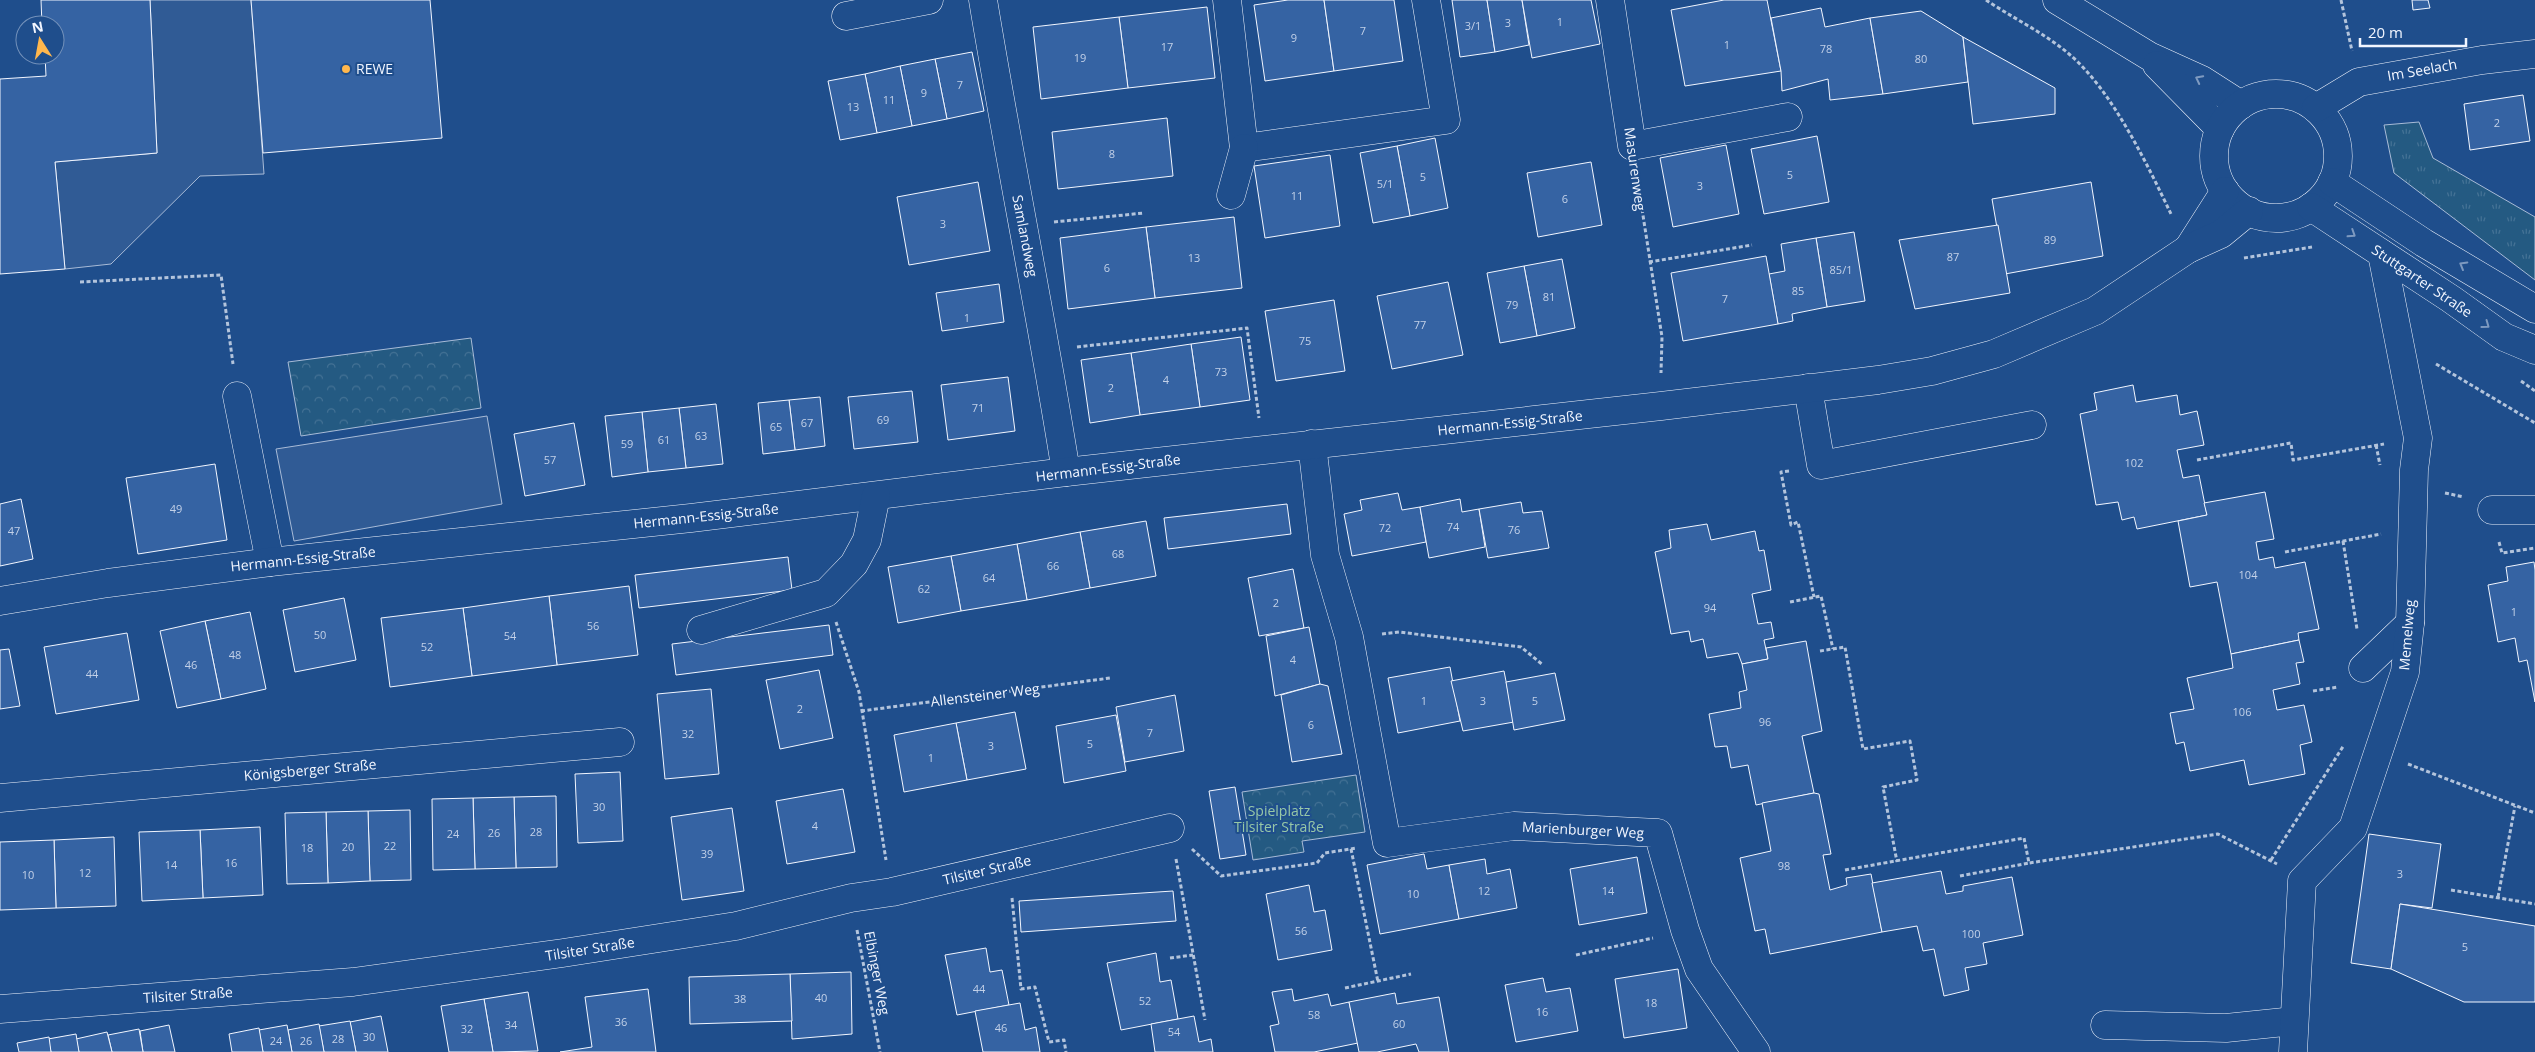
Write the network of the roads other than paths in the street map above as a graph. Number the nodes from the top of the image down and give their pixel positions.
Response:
1 (929, 0) edge
2 (983, 0) edge
3 (1227, 0) edge
4 (1426, 0) edge
5 (1610, 0) edge
6 (2056, 0) edge
7 (846, 16) dead end
8 (2535, 54) edge
9 (2149, 56) junction
10 (2241, 105) junction
11 (2316, 108) junction
12 (1788, 117) dead end
13 (2220, 130) junction
14 (1244, 148) junction
15 (2332, 182) junction
16 (2225, 191) junction
17 (1231, 195) dead end
18 (2311, 207) junction
19 (2250, 211) junction
20 (2188, 249) junction
21 (2382, 254) junction
22 (2535, 309) edge
23 (2535, 350) edge
24 (1808, 388) junction
25 (238, 396) road end
26 (2032, 425) dead end
27 (1312, 444) junction
28 (1066, 472) junction
29 (876, 496) junction
30 (2492, 510) dead end
31 (2535, 510) edge
32 (270, 562) junction
33 (0, 601) edge
34 (2410, 623) junction
35 (701, 630) dead end
36 (2363, 668) road end
37 (620, 742) dead end
38 (0, 798) edge
39 (1170, 828) road end
40 (0, 1009) edge
41 (2294, 1021) junction
42 (2105, 1025) dead end
43 (1756, 1052) edge
44 (2292, 1052) edge

1 - 7 street
2 - 28 street, Samlandweg
3 - 14 street
4 - 14 street
5 - 12 street, Masurenweg
6 - 9 street
8 - 11 street, Im Seelach
10 -> 9 street
9 - 13 street
10 - 11 street
10 - 13 street
11 - 15 street
13 - 16 street
14 - 17 street
15 - 18 street
22 -> 15 street
16 - 19 street
16 - 20 street, Hermann-Essig-Straße
18 - 19 street
18 -> 21 street, Stuttgarter Straße
19 - 20 street, Hermann-Essig-Straße
20 - 24 street, Hermann-Essig-Straße
21 -> 23 street, Stuttgarter Straße
21 - 34 street, Memelweg
24 - 26 street
24 - 27 street, Hermann-Essig-Straße
25 - 32 street
27 - 28 street, Hermann-Essig-Straße
27 - 43 street, Marienburger Weg
28 - 29 street, Hermann-Essig-Straße
29 - 32 street, Hermann-Essig-Straße
29 - 35 street
30 - 31 street
32 - 33 street, Hermann-Essig-Straße
34 - 36 street
34 - 41 street, Memelweg
37 - 38 street, Königsberger Straße
39 - 40 street, Tilsiter Straße
41 - 42 street
41 - 44 street

